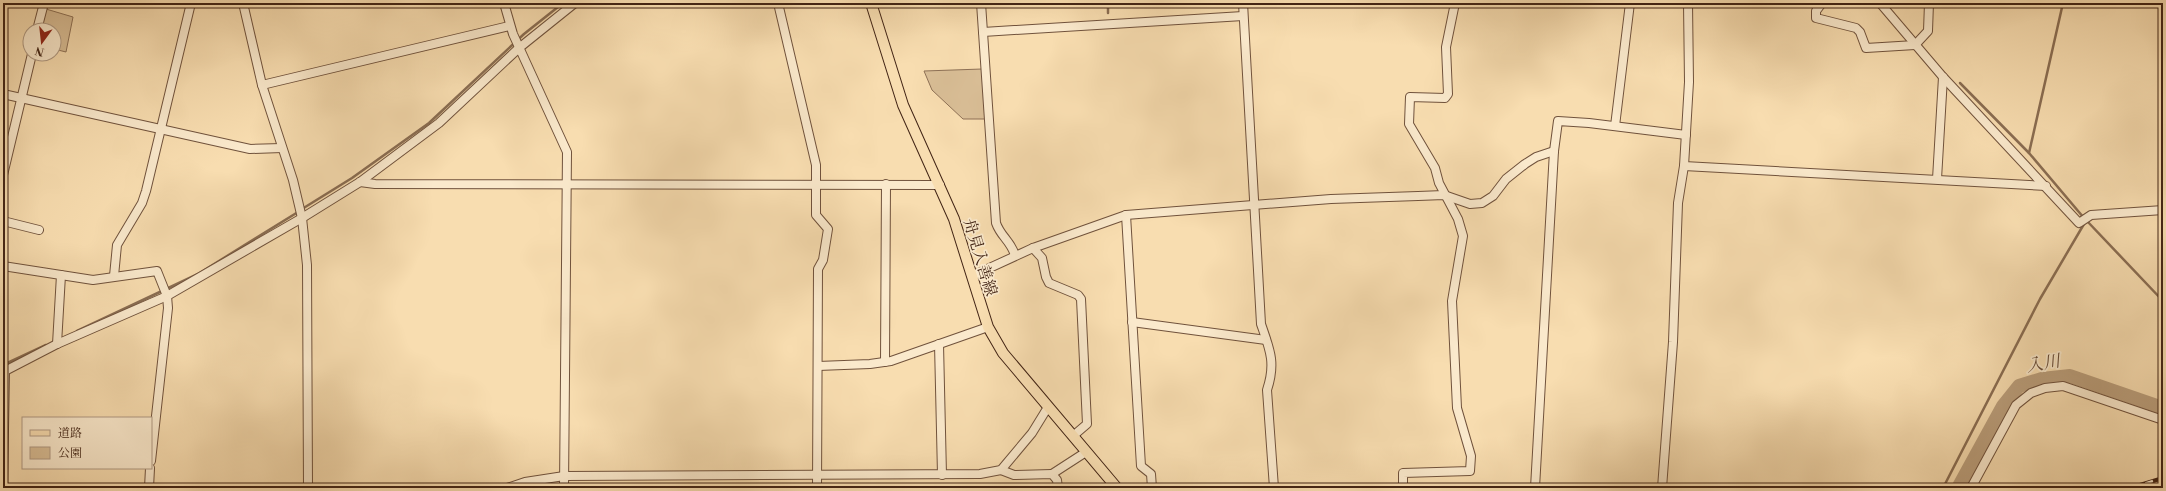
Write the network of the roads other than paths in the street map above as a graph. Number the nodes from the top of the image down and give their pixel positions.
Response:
1 (44, 3) edge
2 (191, 3) edge
3 (243, 3) edge
4 (504, 3) edge
5 (574, 3) edge
6 (778, 3) edge
7 (871, 3) edge
8 (981, 3) edge
9 (1243, 3) edge
10 (1455, 3) edge
11 (1630, 3) edge
12 (1688, 3) edge
13 (1822, 3) edge
14 (1880, 3) edge
15 (1929, 3) edge
16 (1243, 16) junction
17 (40, 22) edge
18 (509, 26) junction
19 (983, 32) junction
20 (1915, 45) junction
21 (519, 48) junction
22 (30, 62) edge
23 (1943, 77) junction
24 (261, 81) junction
25 (3, 94) edge
26 (22, 98) junction
27 (1615, 126) junction
28 (161, 128) junction
29 (1686, 135) junction
30 (282, 148) junction
31 (1554, 152) junction
32 (1684, 166) junction
33 (3, 175) edge
34 (1937, 180) junction
35 (360, 182) junction
36 (817, 183) junction
37 (886, 184) junction
38 (565, 185) junction
39 (940, 185) junction
40 (2046, 186) junction
41 (1444, 195) junction
42 (1253, 205) junction
43 (2163, 210) edge
44 (1126, 215) junction
45 (302, 218) junction
46 (3, 221) edge
47 (39, 230) dead end
48 (1033, 248) junction
49 (1014, 256) junction
50 (3, 266) edge
51 (61, 275) junction
52 (114, 276) junction
53 (972, 276) junction
54 (167, 296) junction
55 (1132, 322) junction
56 (988, 327) junction
57 (1266, 340) junction
58 (57, 344) junction
59 (939, 344) junction
60 (885, 362) junction
61 (818, 366) junction
62 (4, 372) edge
63 (1048, 407) junction
64 (2163, 420) edge
65 (1073, 436) junction
66 (152, 452) edge
67 (1086, 452) junction
68 (150, 469) edge
69 (1001, 470) junction
70 (1052, 474) junction
71 (817, 475) junction
72 (942, 475) junction
73 (564, 476) junction
74 (3, 488) edge
75 (149, 488) edge
76 (308, 488) edge
77 (507, 488) edge
78 (564, 488) edge
79 (817, 488) edge
80 (1058, 488) edge
81 (1117, 488) edge
82 (1152, 488) edge
83 (1274, 488) edge
84 (1403, 488) edge
85 (1535, 488) edge
86 (1662, 488) edge
87 (1971, 488) edge

1 - 17 street
2 - 28 street
3 - 24 street
4 - 18 street
5 - 21 street
6 - 36 street
7 - 39 main road, 舟見入善線
8 - 19 street
9 - 16 street
10 - 41 street
11 - 27 street
12 - 29 street
13 - 20 street
14 - 20 street
15 - 20 street
16 - 19 street
16 - 42 street
18 - 21 street
18 - 24 street
19 - 49 street
20 - 23 street
21 - 35 street
21 - 38 street
22 - 26 street
23 - 34 street
23 - 40 street
24 - 30 street
25 - 26 street
26 - 28 street
26 - 33 street
27 - 29 street
27 - 31 street
28 - 30 street
28 - 52 street
29 - 32 street
30 - 45 street
31 - 41 street
31 - 85 street
32 - 34 street
32 - 86 street
34 - 40 street
35 - 38 street
35 - 45 street
36 - 37 street
36 - 38 street
36 - 61 street
37 - 39 street
37 - 60 street
38 - 73 street
39 - 53 main road, 舟見入善線
40 - 43 street
41 - 42 street
41 - 84 street
42 - 44 street
42 - 57 street
44 - 48 street
44 - 55 street
45 - 54 street
45 - 76 street
46 - 47 street
48 - 49 street
48 - 65 street
49 - 53 street
50 - 51 street
51 - 52 street
51 - 58 street
52 - 54 street
53 - 56 main road, 舟見入善線
54 - 58 street
54 - 66 street
55 - 57 street
55 - 82 street
56 - 59 street
56 - 63 main road, 舟見入善線
57 - 83 street
58 - 62 street
59 - 60 street
59 - 72 street
60 - 61 street
61 - 71 street
62 - 74 street
63 - 65 main road, 舟見入善線
63 - 69 street
64 - 87 street
65 - 67 main road, 舟見入善線
67 - 70 street
67 - 81 main road, 舟見入善線
68 - 75 street
69 - 70 street
69 - 72 street
70 - 80 street
71 - 72 street
71 - 73 street
71 - 79 street
73 - 77 street
73 - 78 street

